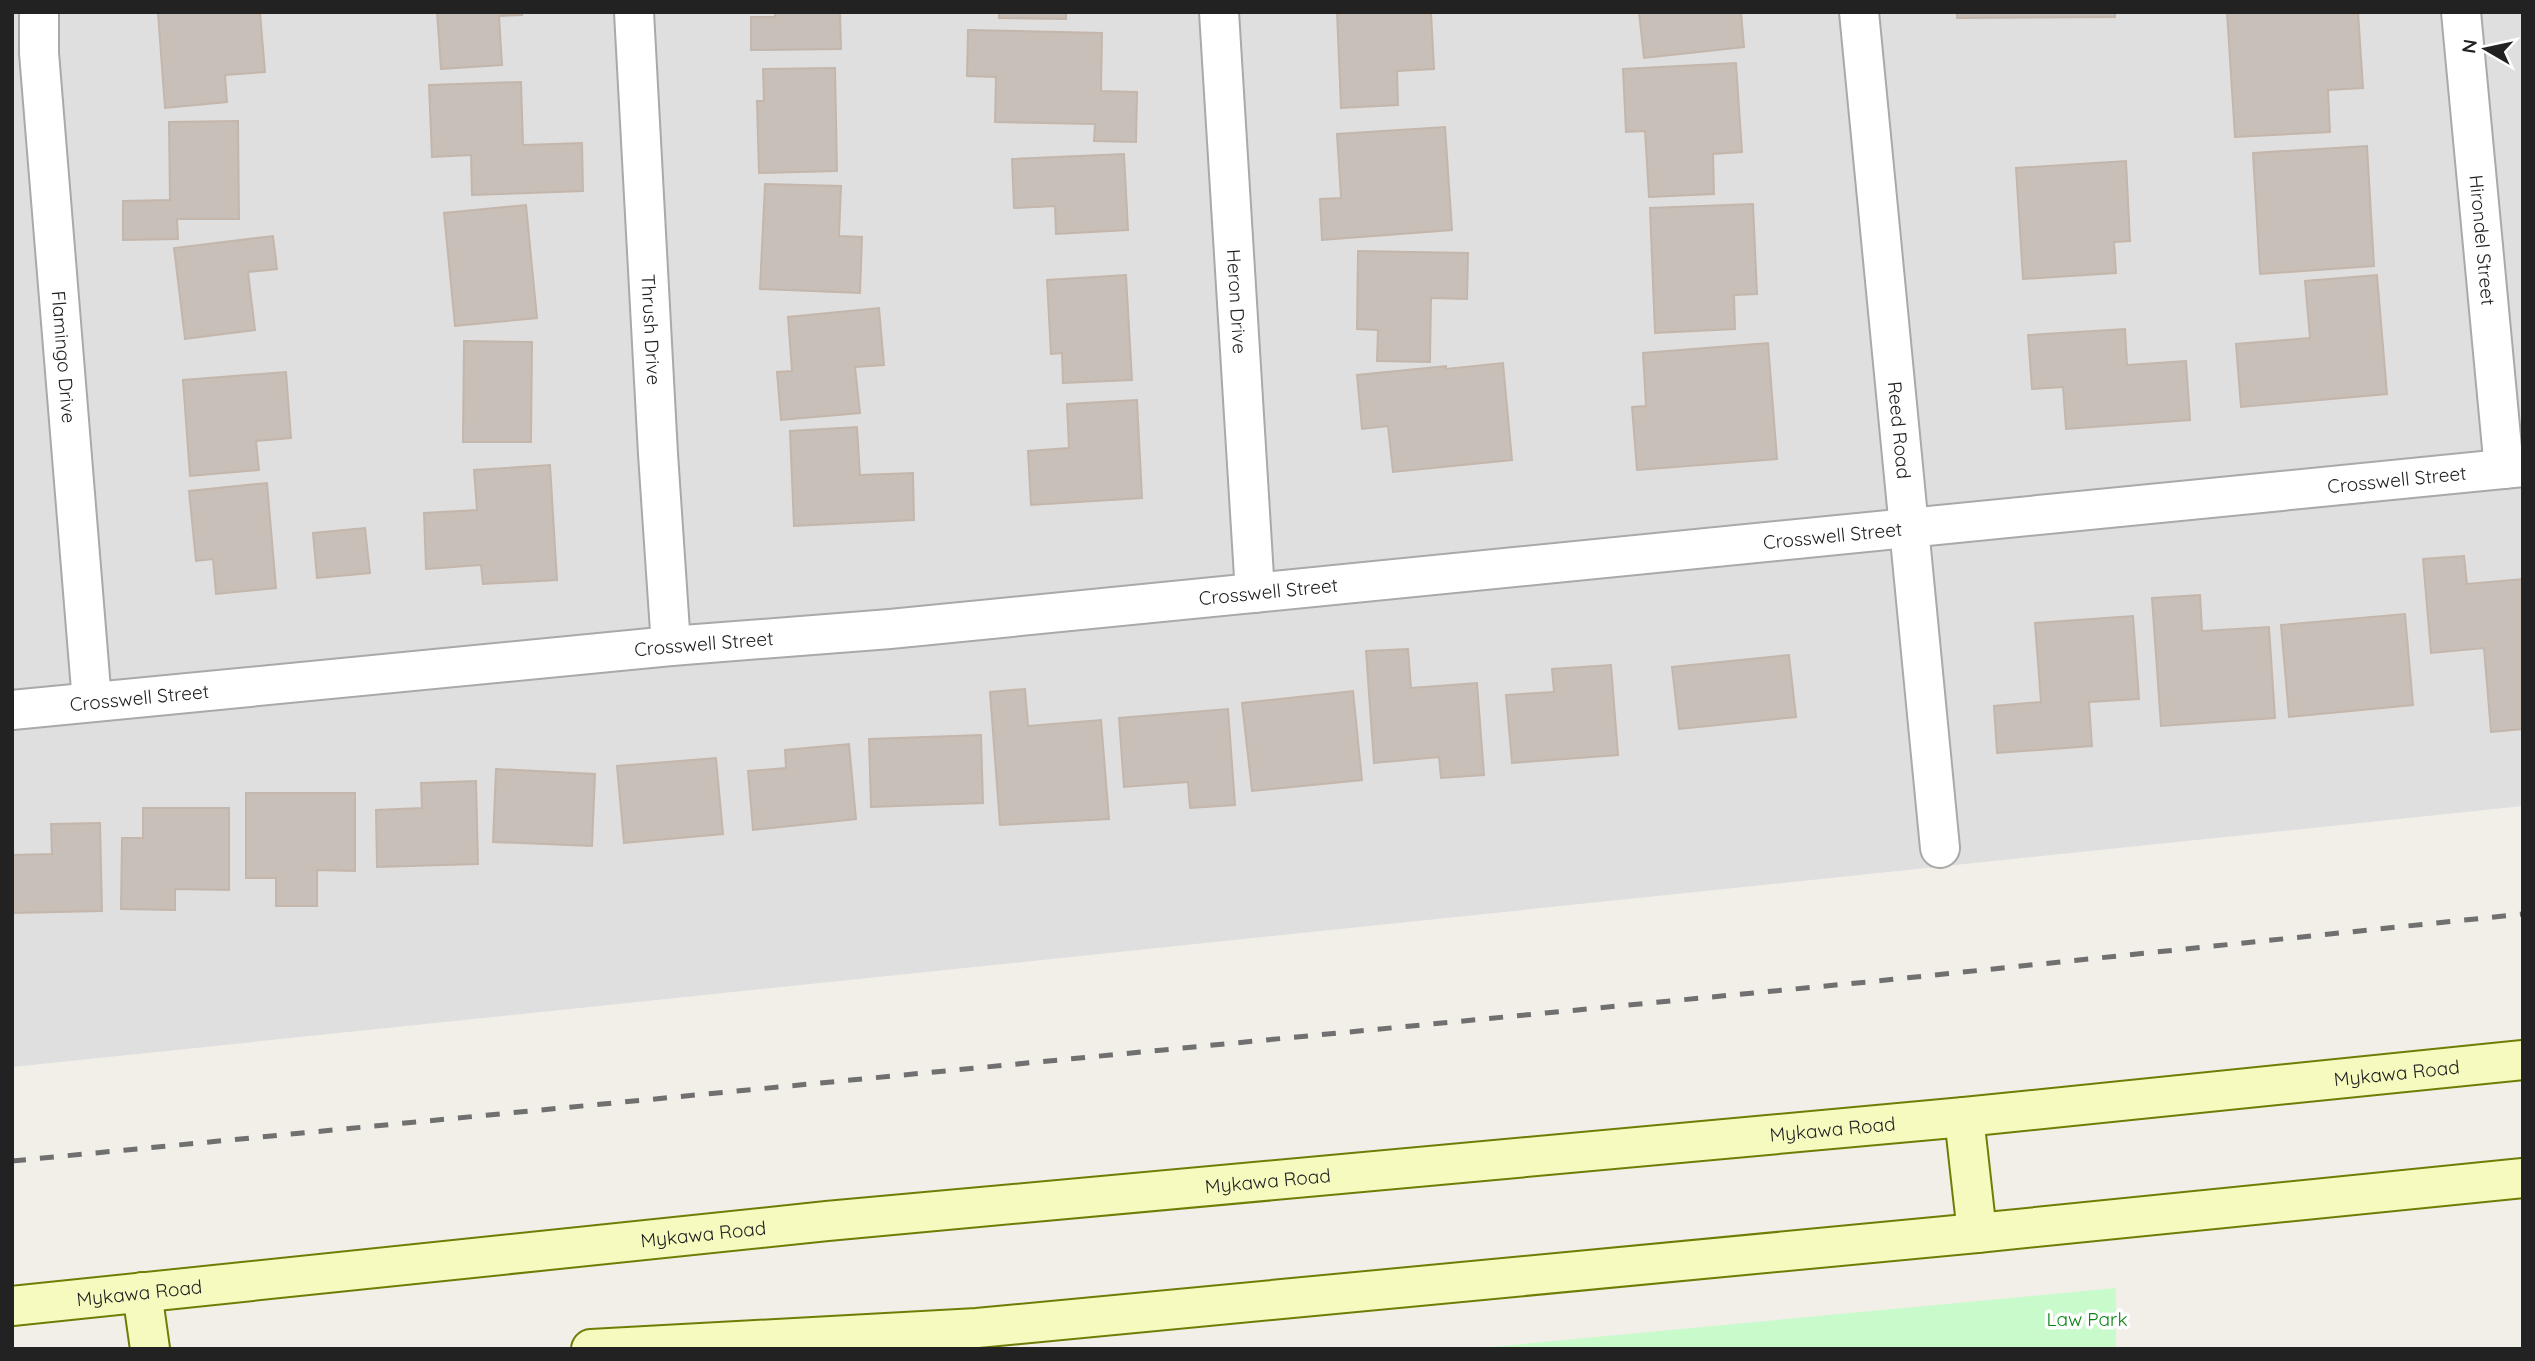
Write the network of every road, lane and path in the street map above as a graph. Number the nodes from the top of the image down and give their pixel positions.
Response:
1 (39, 12) edge
2 (634, 12) edge
3 (1219, 12) edge
4 (1859, 12) edge
5 (2461, 12) edge
6 (2514, 468) edge
7 (1909, 528) junction
8 (1255, 593) junction
9 (671, 646) junction
10 (92, 702) junction
11 (12, 710) edge
12 (1940, 848) dead end
13 (2523, 1060) edge
14 (1964, 1117) junction
15 (2523, 1178) edge
16 (1978, 1233) junction
17 (142, 1292) junction
18 (12, 1306) edge
19 (150, 1349) edge
20 (592, 1349) edge

1 - 10 street, Flamingo Drive
2 - 9 street, Thrush Drive
3 - 8 street, Heron Drive
4 - 7 street, Reed Road
5 - 6 street, Hirondel Street
6 - 7 street, Crosswell Street
7 - 8 street, Crosswell Street
7 - 12 street, Reed Road
8 - 9 street, Crosswell Street
9 - 10 street, Crosswell Street
10 - 11 street, Crosswell Street
13 - 14 main road, Mykawa Road
14 - 16 main road
14 - 17 main road, Mykawa Road
15 - 16 main road
16 - 20 main road
17 - 18 main road, Mykawa Road
17 - 19 main road

